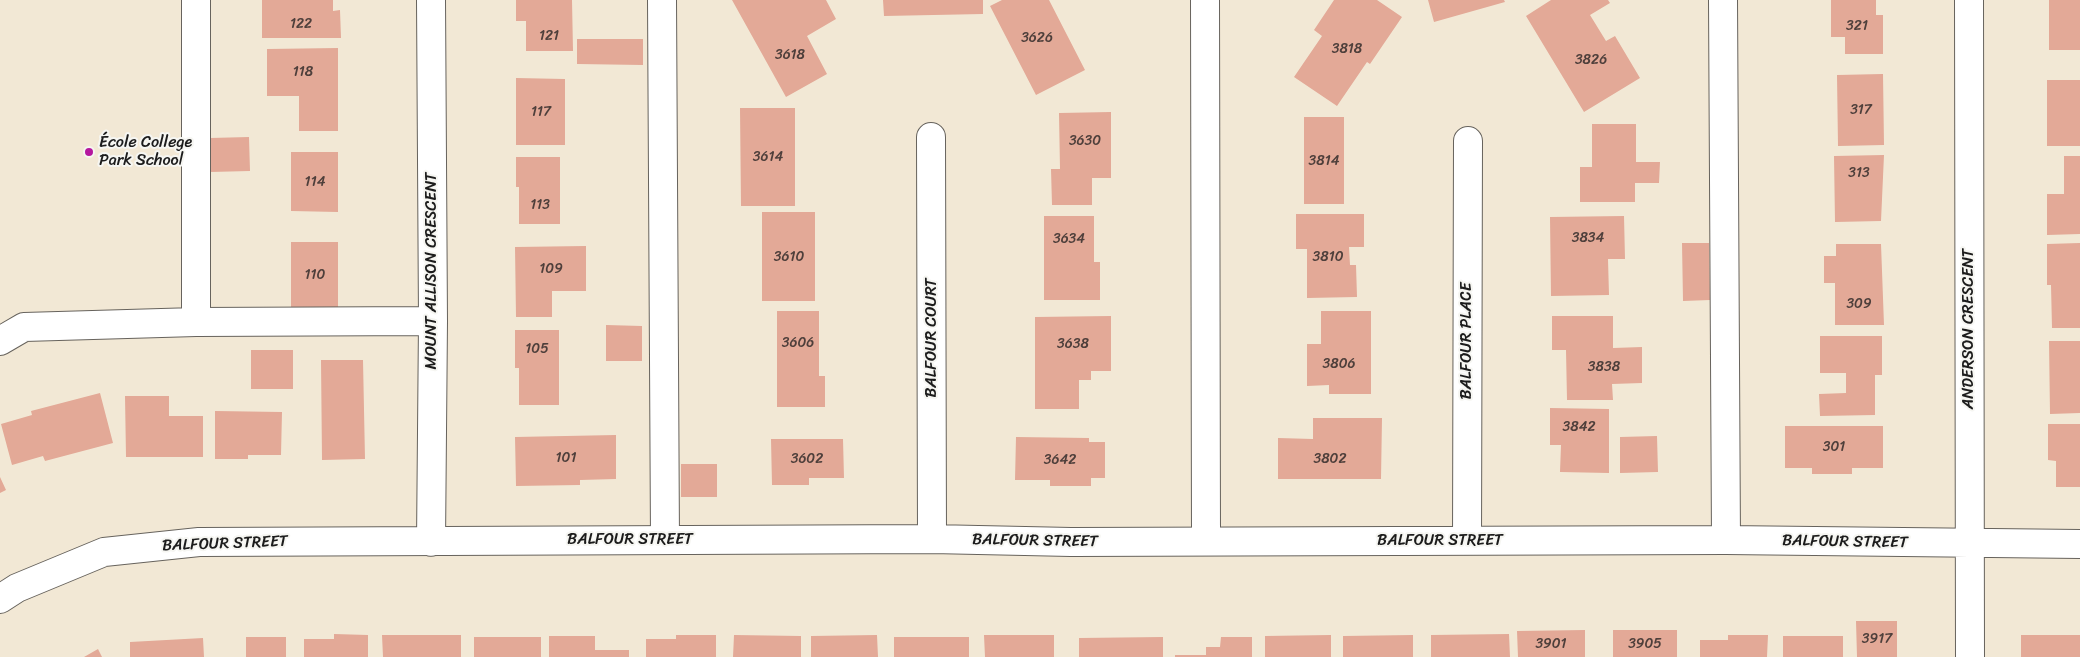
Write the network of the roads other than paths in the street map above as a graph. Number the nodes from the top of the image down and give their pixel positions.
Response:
1 (196, 0) edge
2 (431, 0) edge
3 (662, 0) edge
4 (1205, 0) edge
5 (1723, 0) edge
6 (1968, 0) edge
7 (931, 137) dead end
8 (1468, 141) dead end
9 (433, 321) junction
10 (196, 322) junction
11 (0, 341) edge
12 (932, 539) junction
13 (665, 540) junction
14 (1726, 540) junction
15 (1206, 541) junction
16 (1467, 541) junction
17 (431, 542) junction
18 (1969, 543) junction
19 (2080, 544) edge
20 (0, 599) edge
21 (1970, 657) edge

1 - 10 street
2 - 9 street, MOUNT ALLISON CRESCENT
3 - 13 street
4 - 15 street
5 - 14 street
6 - 18 street, ANDERSON CRESCENT
7 - 12 street, BALFOUR COURT
8 - 16 street, BALFOUR PLACE
9 - 10 street
9 - 17 street, MOUNT ALLISON CRESCENT
10 - 11 street
12 - 13 street, BALFOUR STREET
12 - 15 street, BALFOUR STREET
13 - 17 street, BALFOUR STREET
14 - 16 street, BALFOUR STREET
14 - 18 street, BALFOUR STREET
15 - 16 street, BALFOUR STREET
17 - 20 street, BALFOUR STREET
18 - 19 street, BALFOUR STREET
18 - 21 street, ANDERSON CRESCENT

